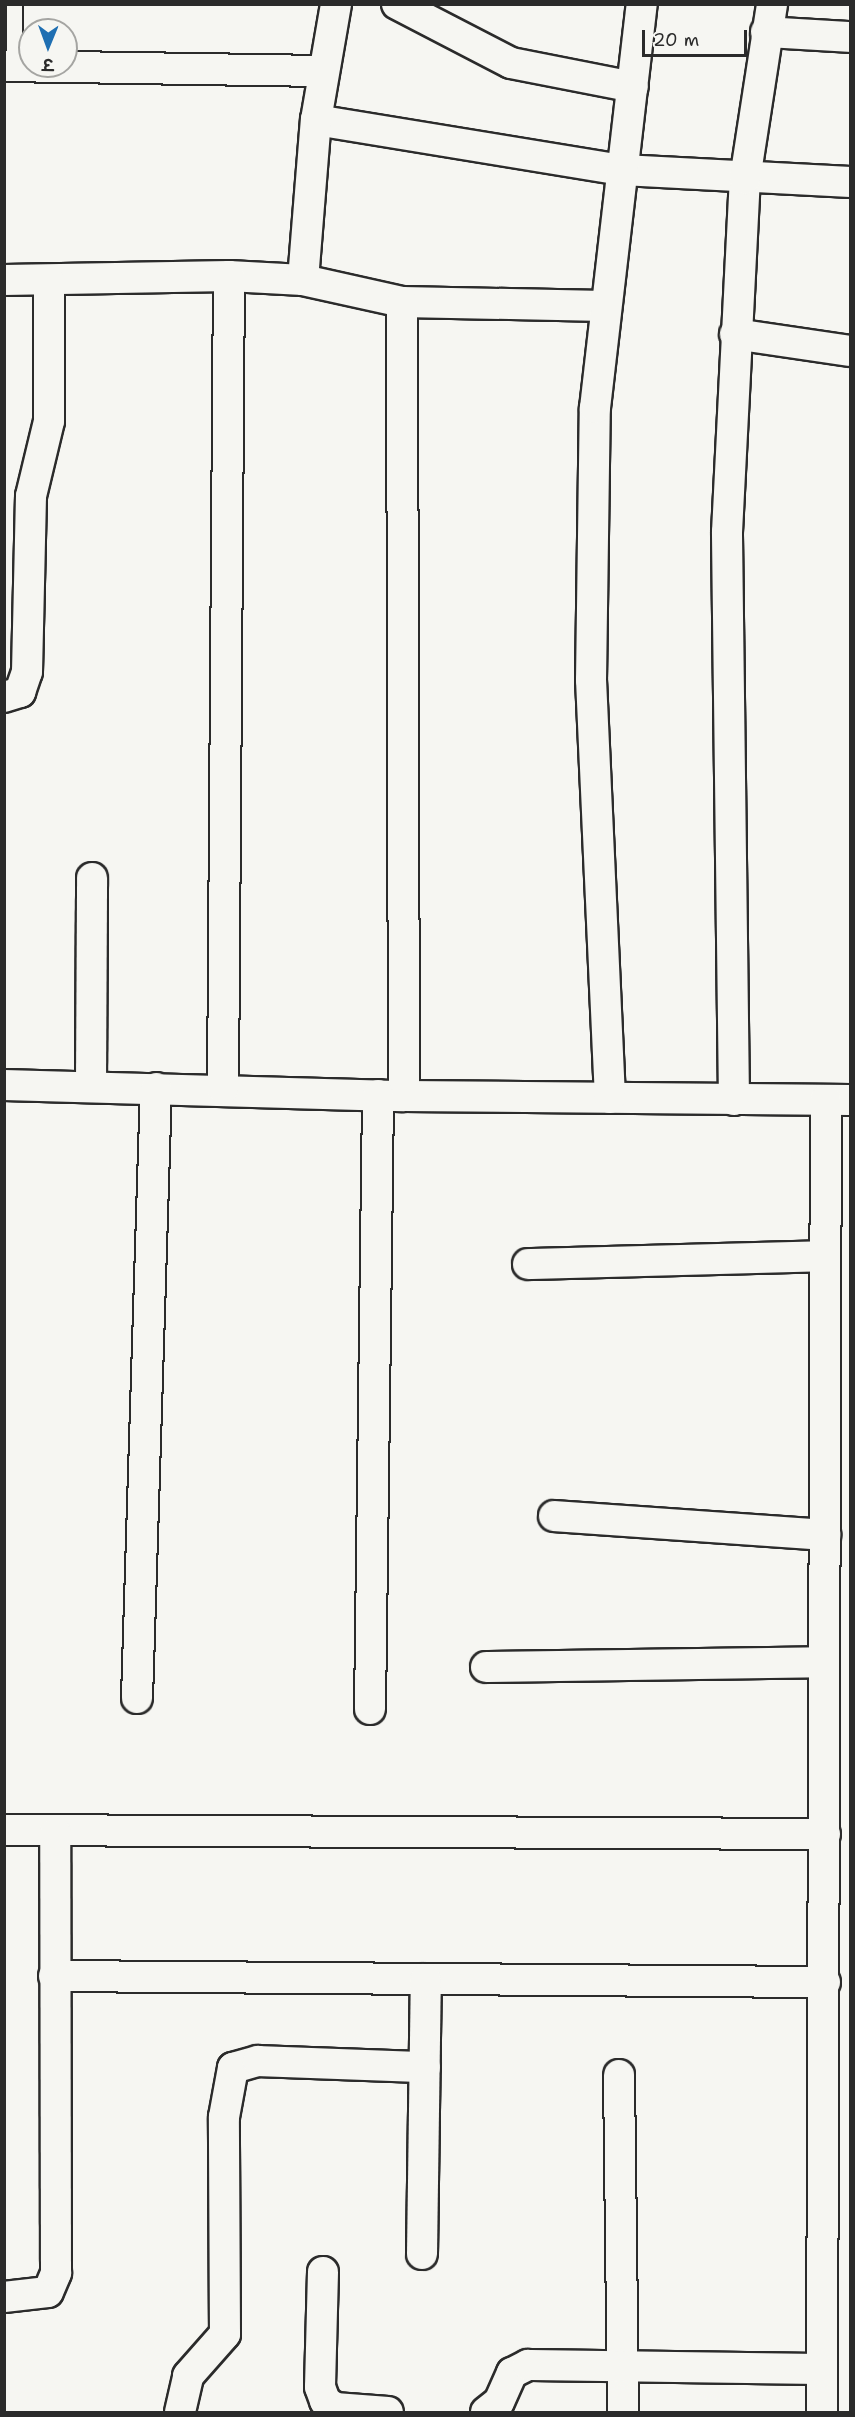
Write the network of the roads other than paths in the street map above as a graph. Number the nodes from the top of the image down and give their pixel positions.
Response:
1 (14, 4) edge
2 (336, 4) edge
3 (397, 4) edge
4 (642, 4) edge
5 (769, 18) edge
6 (850, 37) edge
7 (9, 66) edge
8 (322, 71) junction
9 (633, 87) junction
10 (316, 120) junction
11 (623, 170) junction
12 (745, 179) junction
13 (850, 182) edge
14 (230, 276) junction
15 (4, 280) edge
16 (49, 280) junction
17 (303, 280) junction
18 (402, 302) junction
19 (605, 306) junction
20 (735, 334) junction
21 (850, 351) edge
22 (18, 497) edge
23 (4, 697) edge
24 (92, 878) dead end
25 (91, 1084) junction
26 (4, 1085) edge
27 (156, 1088) junction
28 (223, 1089) junction
29 (391, 1096) junction
30 (610, 1098) junction
31 (838, 1100) edge
32 (734, 1101) junction
33 (838, 1225) edge
34 (825, 1256) junction
35 (528, 1264) dead end
36 (838, 1348) edge
37 (554, 1516) dead end
38 (825, 1535) junction
39 (824, 1662) junction
40 (486, 1667) dead end
41 (137, 1698) dead end
42 (370, 1709) dead end
43 (838, 1730) edge
44 (4, 1830) edge
45 (55, 1832) junction
46 (825, 1834) junction
47 (54, 1976) junction
48 (426, 1979) junction
49 (825, 1982) junction
50 (837, 2055) edge
51 (425, 2067) junction
52 (619, 2075) dead end
53 (422, 2254) dead end
54 (323, 2272) dead end
55 (837, 2284) edge
56 (4, 2297) edge
57 (623, 2365) junction
58 (822, 2369) junction
59 (180, 2412) edge
60 (388, 2412) edge
61 (486, 2412) edge
62 (623, 2412) edge
63 (822, 2412) edge

1 - 7 lane
2 - 8 street
3 - 9 street
4 - 9 street
5 - 6 street
5 - 12 street
7 - 8 street
8 - 10 street
9 - 11 street
10 - 11 street
10 - 17 street
11 - 12 street
11 - 19 street
12 - 13 street
12 - 20 street
14 - 16 street
14 - 17 street
14 - 28 street
15 - 16 street
16 - 22 street
17 - 18 street
18 - 19 street
18 - 29 street
19 - 30 street
20 - 21 street
20 - 32 street
22 - 23 street
24 - 25 street
25 - 26 street
25 - 27 street
27 - 28 street
27 - 41 street
28 - 29 street
29 - 30 street
29 - 42 street
30 - 32 street
31 - 32 street
31 - 33 street
33 - 34 street
34 - 35 street
34 - 36 street
36 - 38 street
37 - 38 street
38 - 39 street
39 - 40 street
39 - 43 street
43 - 46 street
44 - 45 street
45 - 46 street
45 - 47 street
46 - 49 street
47 - 48 street
47 - 56 street
48 - 49 street
48 - 51 street
49 - 50 street
50 - 55 street
51 - 53 street
51 - 59 street
52 - 57 street
54 - 60 street
55 - 58 street
57 - 58 street
57 - 61 street
57 - 62 street
58 - 63 street

